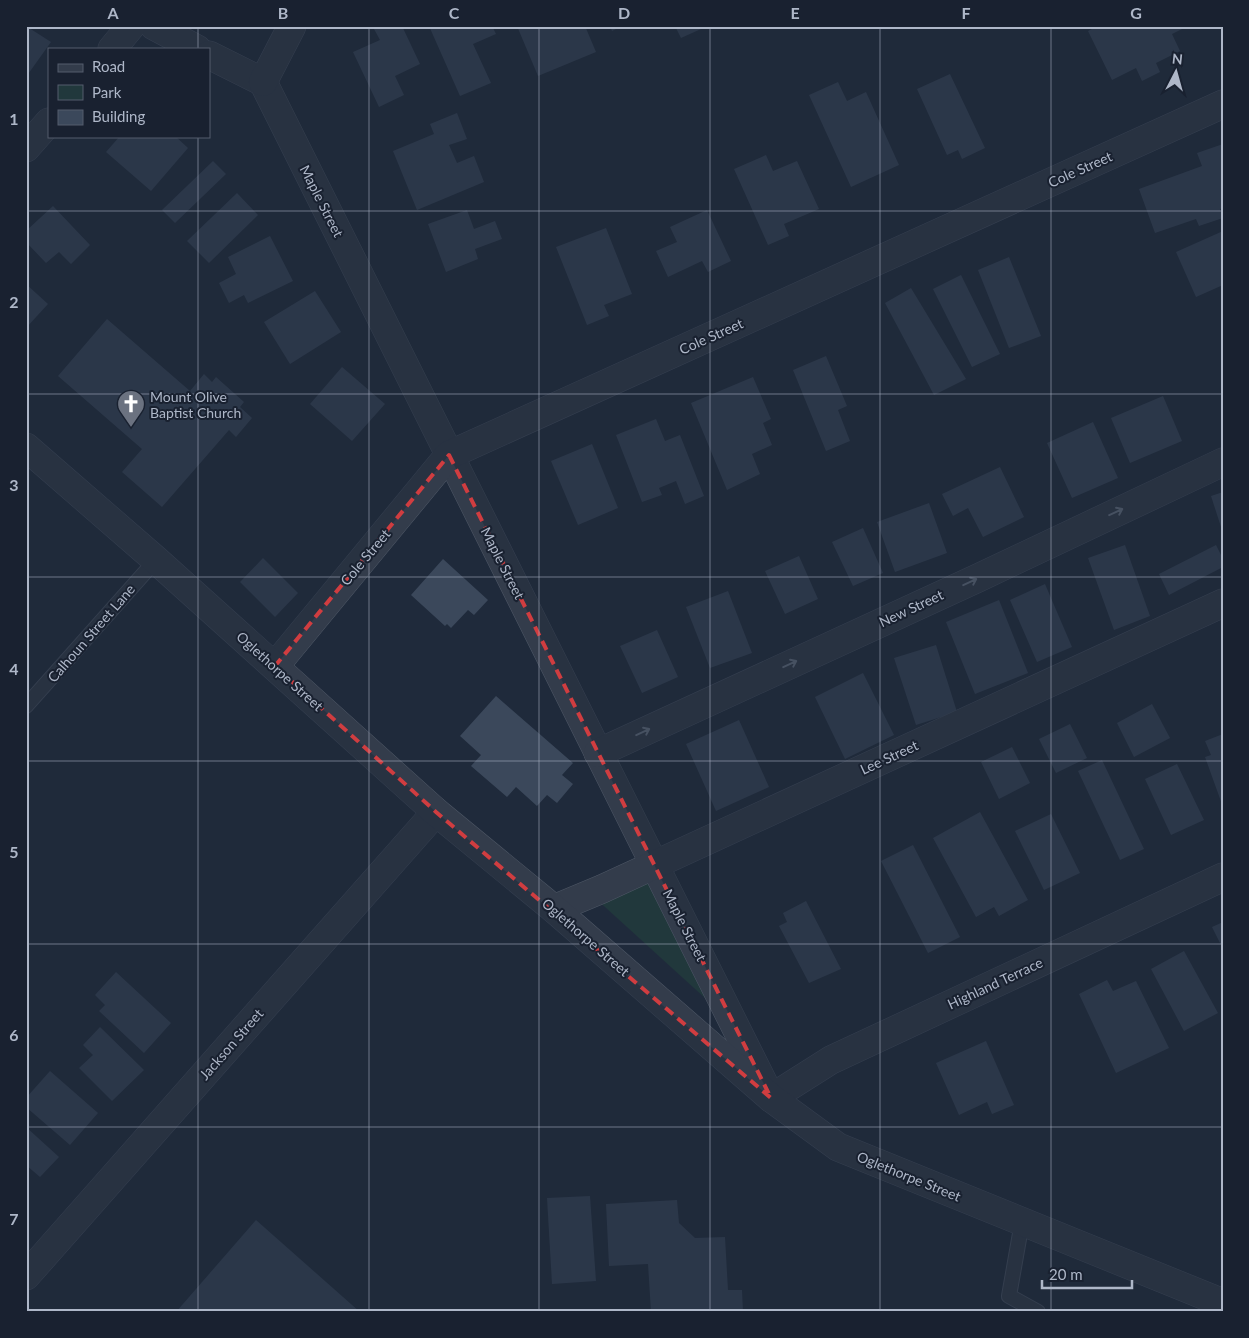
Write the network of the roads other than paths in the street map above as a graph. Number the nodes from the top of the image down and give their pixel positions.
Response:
1 (131, 26) edge
2 (154, 26) edge
3 (292, 26) edge
4 (113, 48) edge
5 (195, 48) edge
6 (210, 56) edge
7 (263, 82) junction
8 (1223, 104) edge
9 (48, 123) edge
10 (26, 148) edge
11 (26, 447) edge
12 (449, 455) junction
13 (1223, 462) edge
14 (156, 560) junction
15 (1223, 603) edge
16 (275, 666) junction
17 (26, 706) edge
18 (598, 752) junction
19 (436, 812) junction
20 (655, 865) junction
21 (1223, 877) edge
22 (554, 909) junction
23 (771, 1098) junction
24 (1022, 1222) junction
25 (26, 1276) edge
26 (1217, 1304) edge
27 (1038, 1312) edge

1 - 4 street
2 - 5 street
3 - 7 street
6 - 7 street
7 - 12 street, Maple Street
8 - 12 street, Cole Street
9 - 10 street
11 - 14 street, Oglethorpe Street
12 - 16 street, Cole Street
12 - 18 street, Maple Street
18 -> 13 street, New Street
14 - 16 street, Oglethorpe Street
14 - 17 lane, Calhoun Street Lane
15 - 20 street, Lee Street
16 - 19 street, Oglethorpe Street
18 - 20 street, Maple Street
19 - 22 street, Oglethorpe Street
19 - 25 street, Jackson Street
20 - 22 street, Lee Street
20 - 23 street, Maple Street
21 - 23 street, Highland Terrace
22 - 23 street, Oglethorpe Street
23 - 24 street, Oglethorpe Street
24 - 26 street, Oglethorpe Street
24 - 27 lane

